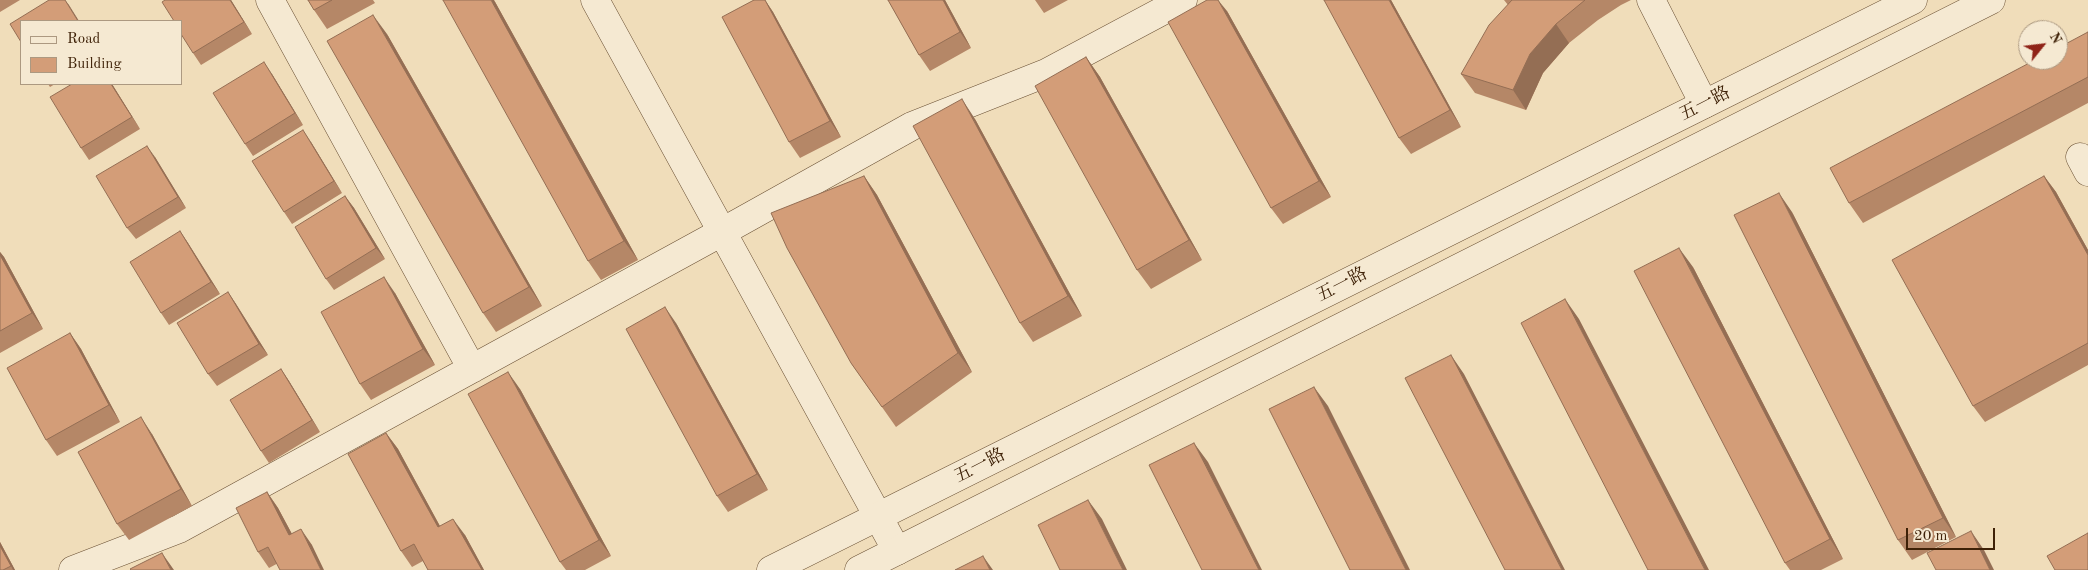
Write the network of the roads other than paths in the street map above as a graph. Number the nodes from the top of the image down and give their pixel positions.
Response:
1 (270, 0) edge
2 (594, 0) edge
3 (1183, 0) edge
4 (1651, 0) edge
5 (1914, 0) edge
6 (1991, 0) edge
7 (1704, 104) junction
8 (722, 232) junction
9 (472, 369) junction
10 (878, 517) junction
11 (897, 551) junction
12 (73, 570) edge
13 (771, 570) edge
14 (859, 570) edge

1 - 9 street
2 - 8 street
3 - 8 street
4 - 7 street
5 - 7 street, 五一路
6 - 11 street, 五一路
7 - 10 street, 五一路
8 - 9 street
8 - 10 street
9 - 12 street
10 - 11 street
10 - 13 street, 五一路
11 - 14 street, 五一路

